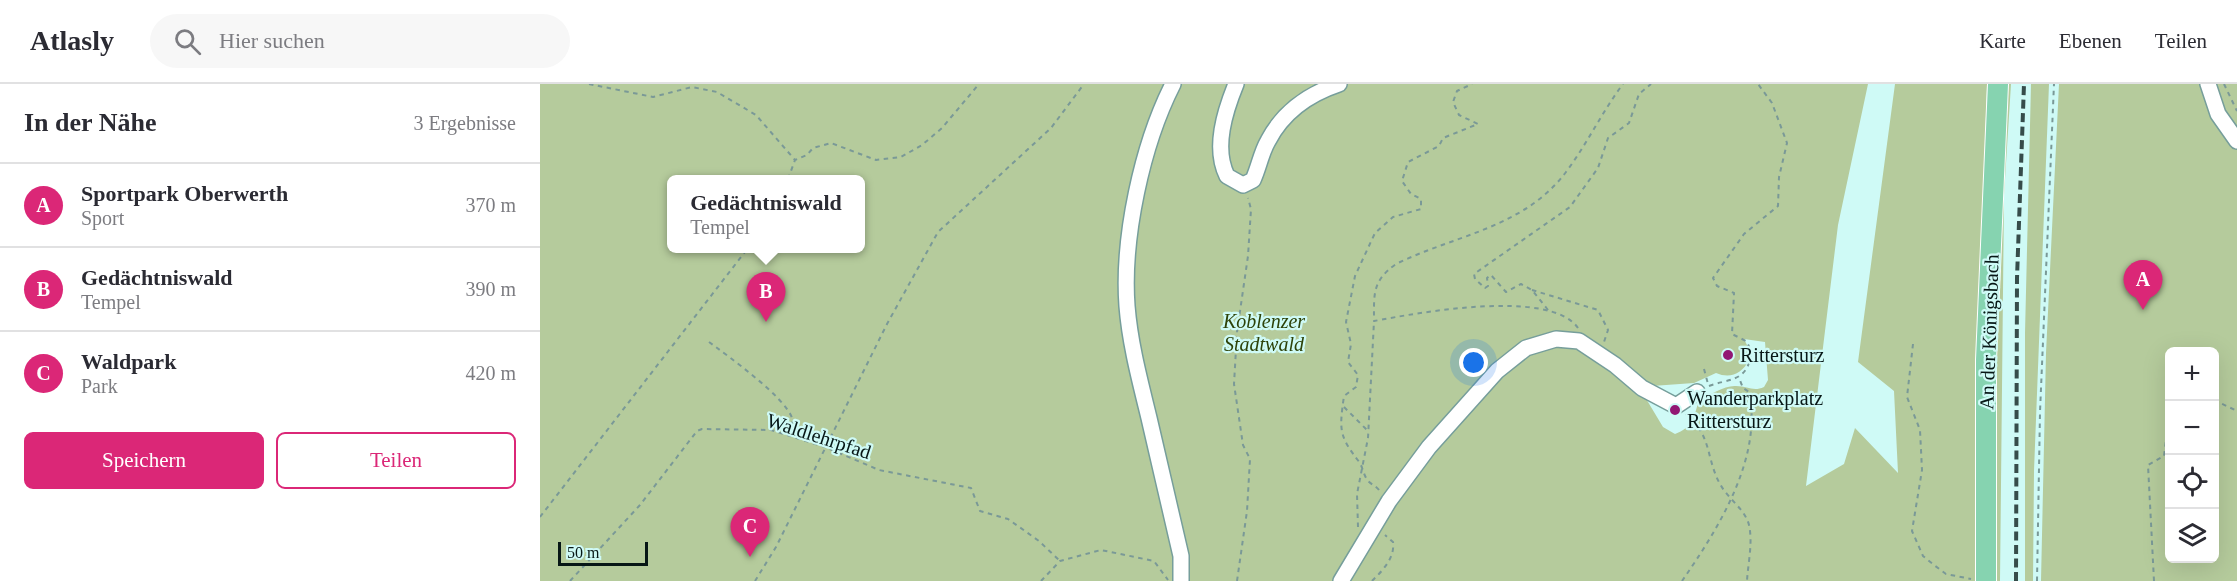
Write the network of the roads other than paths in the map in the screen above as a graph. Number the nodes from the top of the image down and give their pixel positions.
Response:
1 (1173, 84) edge
2 (1236, 84) edge
3 (1339, 84) edge
4 (1998, 84) edge
5 (2208, 84) edge
6 (2237, 141) edge
7 (1697, 392) dead end
8 (1986, 580) edge
9 (1181, 581) edge
10 (1341, 581) edge

1 - 9 street
2 - 3 street
4 - 8 main road, An der Königsbach
5 - 6 street
7 - 10 street

